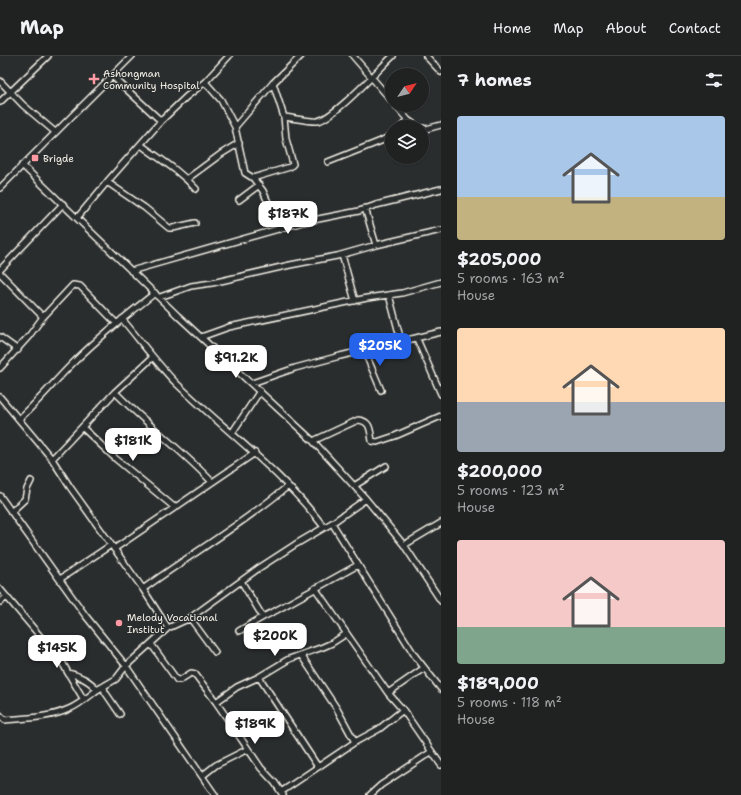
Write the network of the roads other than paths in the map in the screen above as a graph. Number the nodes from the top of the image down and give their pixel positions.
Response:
1 (48, 56) edge
2 (132, 56) edge
3 (229, 56) edge
4 (302, 56) edge
5 (353, 56) edge
6 (393, 56) edge
7 (426, 56) edge
8 (441, 72) edge
9 (112, 76) junction
10 (371, 77) junction
11 (0, 81) edge
12 (205, 82) junction
13 (273, 83) junction
14 (11, 92) junction
15 (385, 93) edge
16 (0, 102) edge
17 (401, 112) edge
18 (284, 117) junction
19 (408, 120) edge
20 (161, 121) junction
21 (441, 125) edge
22 (235, 127) junction
23 (429, 128) edge
24 (55, 132) junction
25 (385, 139) edge
26 (239, 142) junction
27 (141, 145) junction
28 (328, 162) dead end
29 (22, 165) junction
30 (253, 178) junction
31 (187, 179) junction
32 (107, 182) junction
33 (259, 185) junction
34 (0, 188) edge
35 (196, 189) dead end
36 (441, 189) edge
37 (239, 200) dead end
38 (63, 204) junction
39 (365, 208) junction
40 (77, 218) junction
41 (195, 223) dead end
42 (280, 229) junction
43 (441, 230) edge
44 (376, 245) junction
45 (342, 254) junction
46 (131, 271) junction
47 (0, 272) edge
48 (441, 282) edge
49 (155, 293) junction
50 (389, 295) junction
51 (160, 298) junction
52 (355, 301) junction
53 (43, 317) junction
54 (122, 319) junction
55 (116, 323) junction
56 (441, 332) edge
57 (0, 337) edge
58 (201, 337) junction
59 (417, 339) junction
60 (401, 341) junction
61 (18, 350) junction
62 (364, 350) junction
63 (153, 357) junction
64 (0, 368) edge
65 (252, 383) junction
66 (260, 390) junction
67 (381, 390) dead end
68 (115, 392) junction
69 (441, 394) edge
70 (0, 397) edge
71 (441, 416) edge
72 (19, 419) junction
73 (83, 428) junction
74 (232, 433) junction
75 (313, 441) junction
76 (255, 453) junction
77 (52, 460) junction
78 (386, 466) dead end
79 (31, 481) dead end
80 (212, 482) junction
81 (288, 486) junction
82 (354, 486) junction
83 (0, 496) edge
84 (366, 499) junction
85 (174, 507) junction
86 (11, 512) junction
87 (332, 523) junction
88 (441, 523) edge
89 (324, 528) junction
90 (404, 545) junction
91 (112, 547) junction
92 (358, 565) junction
93 (60, 579) junction
94 (241, 581) junction
95 (315, 588) junction
96 (0, 589) edge
97 (143, 589) junction
98 (6, 597) junction
99 (0, 602) edge
100 (441, 602) edge
101 (263, 617) junction
102 (190, 618) junction
103 (168, 628) junction
104 (239, 631) dead end
105 (346, 634) junction
106 (151, 644) junction
107 (215, 652) dead end
108 (301, 655) junction
109 (126, 666) junction
110 (424, 668) junction
111 (68, 673) junction
112 (259, 677) junction
113 (104, 687) junction
114 (441, 689) edge
115 (97, 690) junction
116 (388, 693) junction
117 (84, 700) junction
118 (216, 702) junction
119 (403, 710) junction
120 (120, 714) dead end
121 (0, 715) edge
122 (355, 742) junction
123 (248, 749) junction
124 (431, 752) junction
125 (441, 765) edge
126 (318, 767) junction
127 (202, 776) junction
128 (282, 793) edge
129 (215, 795) edge
130 (370, 795) edge

1 - 14 street
2 - 9 street
3 - 12 street
4 - 13 street
5 - 10 street
6 - 10 street
7 - 8 street
9 - 20 street
9 - 24 street
10 - 15 street
10 - 18 street
11 - 14 street
12 - 20 street
12 - 22 street
13 - 18 street
13 - 22 street
14 - 16 street
14 - 24 street
17 - 19 street
18 - 30 street
20 - 27 street
21 - 23 street
22 - 26 street
24 - 29 street
25 - 28 street
26 - 30 street
26 - 31 street
27 - 31 street
27 - 32 street
29 - 34 street
29 - 38 street
30 - 33 street
31 - 35 street
32 - 40 street
32 - 41 street
33 - 37 street
33 - 42 street
36 - 39 street
38 - 40 street
38 - 47 street
39 - 42 street
39 - 44 street
40 - 46 street
42 - 46 street
43 - 44 street
44 - 45 street
45 - 51 street
45 - 52 street
46 - 49 street
47 - 53 street
48 - 50 street
49 - 51 street
49 - 54 street
50 - 52 street
50 - 60 street
51 - 58 street
52 - 58 street
53 - 55 street
53 - 61 street
54 - 55 street
54 - 63 street
55 - 72 street
56 - 59 street
57 - 61 street
58 - 65 street
59 - 60 street
59 - 69 street
60 - 62 street
61 - 64 street
62 - 65 street
62 - 67 street
63 - 68 street
63 - 74 street
65 - 66 street
66 - 74 street
66 - 75 street
68 - 73 street
68 - 80 street
70 - 72 street
71 - 75 street
72 - 77 street
73 - 77 street
73 - 85 street
74 - 76 street
75 - 82 street
76 - 80 street
76 - 81 street
77 - 91 street
78 - 82 street
79 - 86 street
80 - 85 street
81 - 89 street
81 - 97 street
82 - 84 street
83 - 86 street
84 - 87 street
84 - 90 street
85 - 91 street
86 - 93 street
87 - 89 street
87 - 92 street
88 - 90 street
89 - 94 street
90 - 100 street
91 - 93 street
91 - 97 street
92 - 95 street
92 - 110 street
93 - 109 street
94 - 101 street
94 - 102 street
95 - 101 street
95 - 105 street
96 - 98 street
97 - 103 street
98 - 99 street
98 - 111 street
101 - 104 street
102 - 103 street
102 - 107 street
103 - 106 street
105 - 108 street
105 - 116 street
106 - 109 street
106 - 118 street
108 - 112 street
108 - 122 street
109 - 113 street
109 - 127 street
110 - 114 street
110 - 116 street
111 - 115 street
111 - 117 street
112 - 118 street
112 - 126 street
113 - 115 street
113 - 120 street
115 - 117 street
116 - 119 street
117 - 121 street
118 - 123 street
119 - 122 street
119 - 124 street
122 - 126 street
123 - 127 street
123 - 128 street
124 - 125 street
124 - 130 street
126 - 128 street
127 - 129 street

